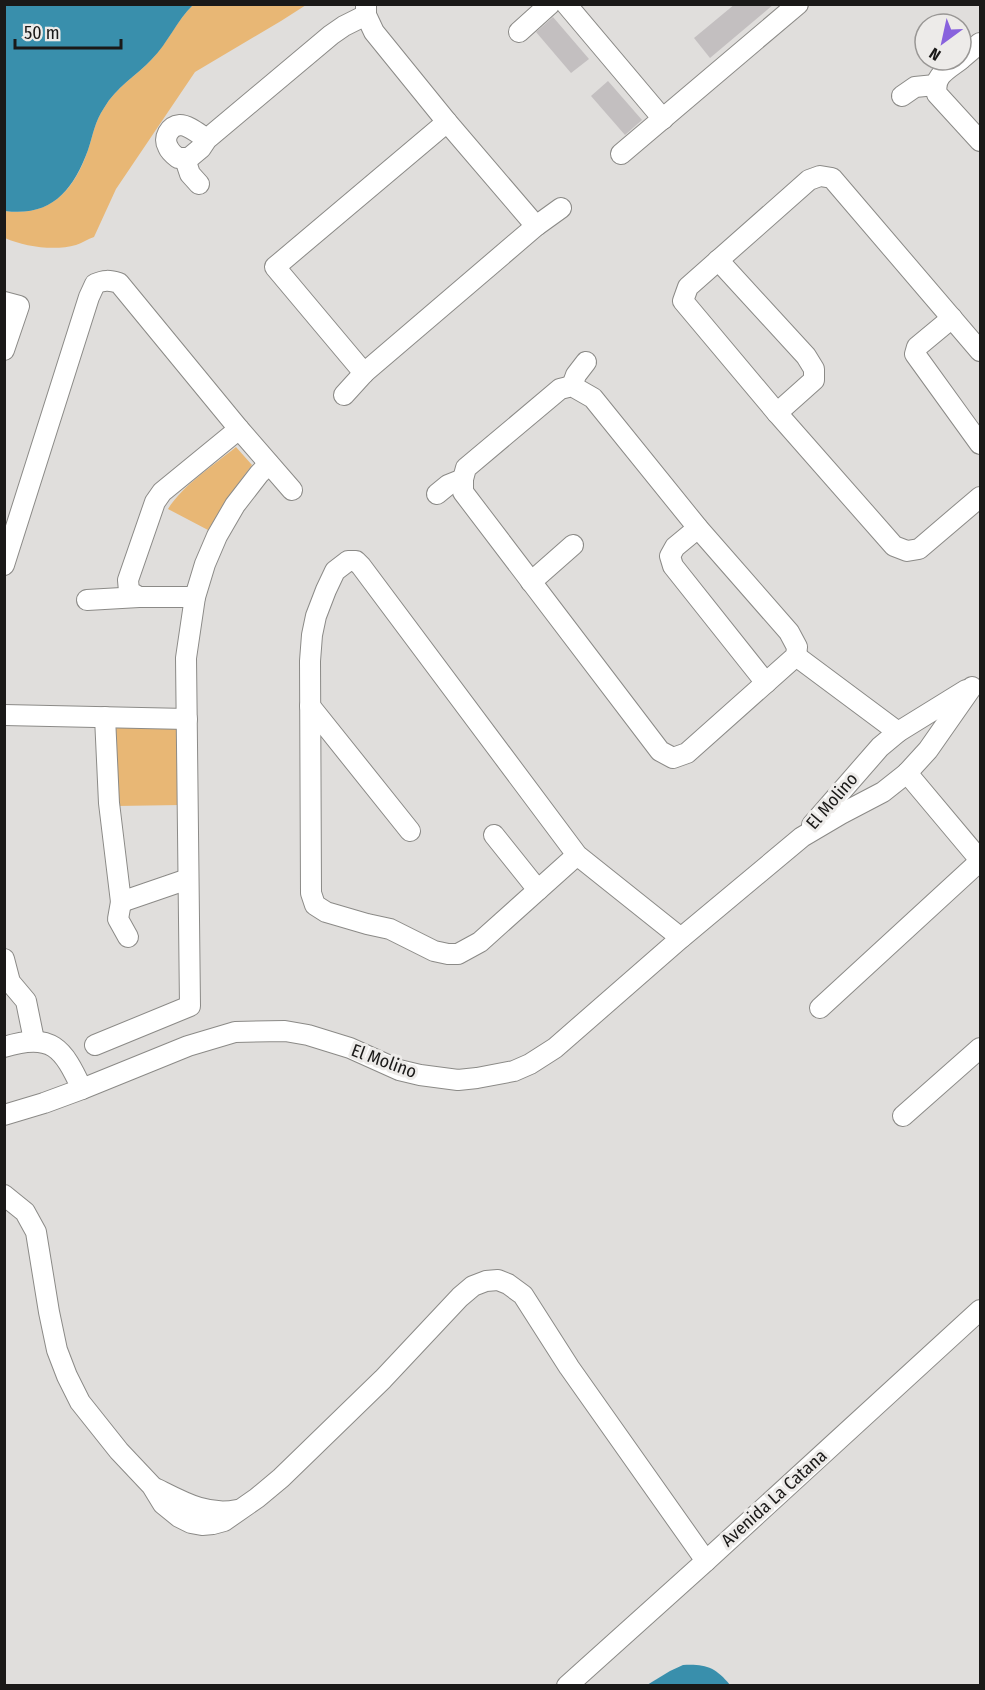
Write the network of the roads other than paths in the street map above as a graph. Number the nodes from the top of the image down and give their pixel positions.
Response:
1 (550, 4) edge
2 (566, 4) edge
3 (798, 4) edge
4 (366, 10) edge
5 (519, 32) dead end
6 (945, 72) edge
7 (935, 86) junction
8 (902, 96) dead end
9 (663, 119) junction
10 (447, 122) junction
11 (207, 139) junction
12 (981, 141) edge
13 (621, 154) dead end
14 (185, 159) junction
15 (199, 184) dead end
16 (561, 208) dead end
17 (536, 226) junction
18 (718, 260) junction
19 (4, 302) edge
20 (952, 318) junction
21 (4, 350) edge
22 (981, 351) edge
23 (586, 362) dead end
24 (364, 373) junction
25 (572, 386) junction
26 (344, 395) dead end
27 (777, 413) junction
28 (239, 429) junction
29 (981, 444) edge
30 (269, 464) junction
31 (463, 479) junction
32 (292, 490) dead end
33 (437, 494) dead end
34 (981, 497) edge
35 (698, 528) junction
36 (573, 545) dead end
37 (4, 565) edge
38 (531, 582) junction
39 (139, 597) junction
40 (195, 597) junction
41 (87, 600) dead end
42 (796, 656) junction
43 (766, 683) junction
44 (976, 683) edge
45 (310, 706) junction
46 (4, 715) edge
47 (105, 717) junction
48 (187, 719) junction
49 (902, 729) junction
50 (928, 750) junction
51 (862, 766) junction
52 (907, 773) junction
53 (883, 792) junction
54 (410, 831) dead end
55 (494, 835) dead end
56 (802, 837) junction
57 (576, 855) junction
58 (981, 860) edge
59 (188, 879) junction
60 (538, 890) junction
61 (120, 902) junction
62 (128, 937) dead end
63 (681, 938) junction
64 (4, 959) edge
65 (7, 989) edge
66 (820, 1008) dead end
67 (4, 1039) edge
68 (34, 1040) junction
69 (95, 1044) dead end
70 (5, 1047) edge
71 (981, 1048) edge
72 (82, 1089) junction
73 (4, 1115) edge
74 (903, 1116) dead end
75 (4, 1195) edge
76 (981, 1310) edge
77 (706, 1561) junction
78 (567, 1686) edge

1 - 5 street
2 - 9 street
3 - 9 street
4 - 10 street
4 - 11 street
6 - 7 street
7 - 8 street
7 - 12 street
9 - 13 street
10 - 17 street
10 - 24 street
11 - 14 street
11 - 14 street
14 - 15 street
16 - 17 street
17 - 24 street
18 - 20 street
18 - 27 street
18 - 27 street
19 - 21 street
20 - 22 street
20 - 29 street
23 - 25 street
24 - 26 street
25 - 31 street
25 - 35 street
27 - 34 street
28 - 30 street
28 - 37 street
28 - 39 street
30 - 32 street
30 - 40 street
31 - 33 street
31 - 38 street
35 - 42 street
35 - 43 street
36 - 38 street
38 - 43 street
39 - 40 street
39 - 41 street
40 - 48 street
42 - 43 street
42 - 49 street
44 - 49 street, El Molino
44 - 50 street, El Molino
45 - 54 street
45 - 57 street
45 - 60 street
46 - 47 street
47 - 48 street
47 - 61 street
48 - 59 street
49 - 50 street
49 - 51 street, El Molino
50 - 52 street, El Molino
51 - 53 street, El Molino
51 - 56 street, El Molino
52 - 53 street, El Molino
52 - 58 street
53 - 56 street, El Molino
55 - 60 street
56 - 63 street, El Molino
57 - 60 street
57 - 63 street
58 - 66 street
59 - 61 street
59 - 69 street
61 - 62 street
63 - 72 street, El Molino
64 - 65 street
65 - 68 street
67 - 70 street
68 - 70 street
68 - 72 street
71 - 74 street
72 - 73 street, El Molino
75 - 77 street
76 - 77 street, Avenida La Catana
77 - 78 street, Avenida La Catana

